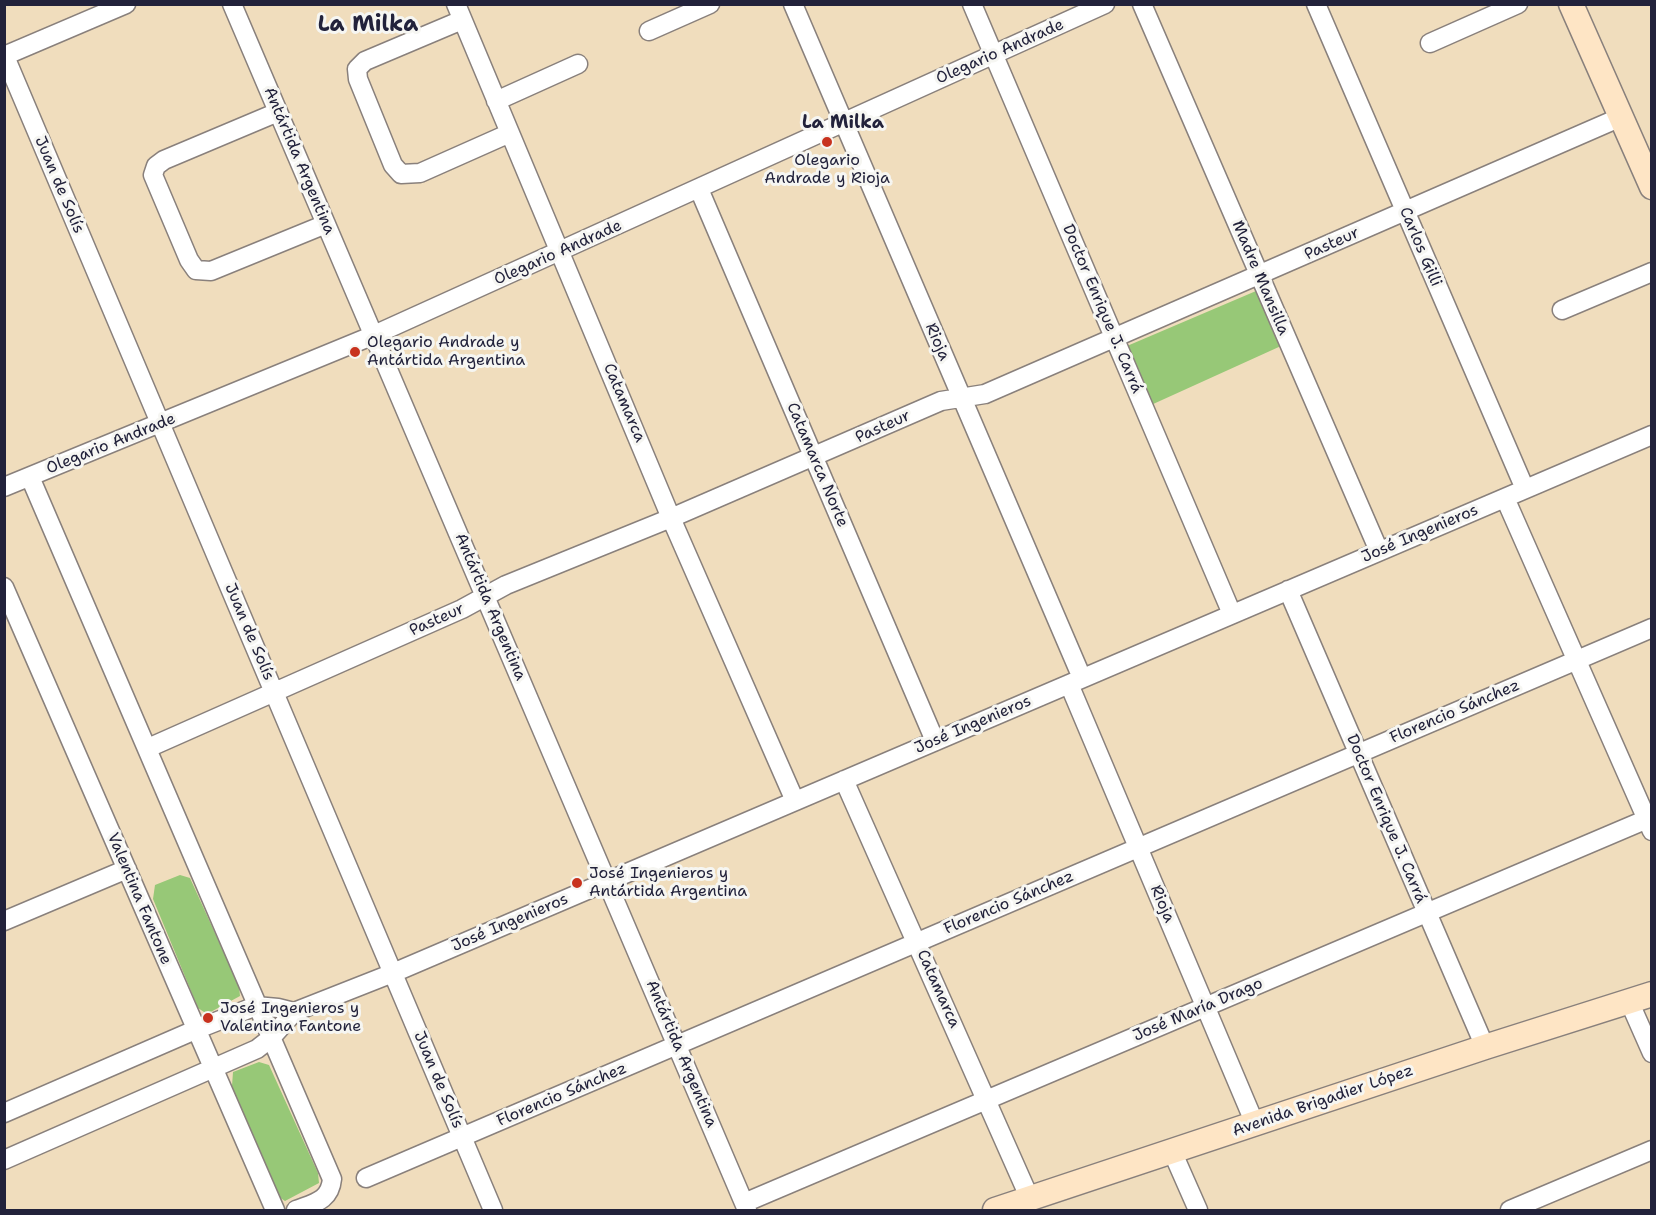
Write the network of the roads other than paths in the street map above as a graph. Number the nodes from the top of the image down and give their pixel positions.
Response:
1 (126, 4) edge
2 (232, 4) edge
3 (710, 4) edge
4 (793, 4) edge
5 (972, 4) edge
6 (1105, 4) edge
7 (1142, 4) edge
8 (1316, 4) edge
9 (1518, 4) edge
10 (1571, 4) edge
11 (459, 12) edge
12 (650, 31) dead end
13 (1430, 43) dead end
14 (5, 55) edge
15 (993, 55) junction
16 (578, 64) dead end
17 (496, 101) junction
18 (278, 112) junction
19 (1621, 117) junction
20 (843, 123) junction
21 (510, 133) junction
22 (1652, 187) edge
23 (699, 189) junction
24 (1405, 212) junction
25 (326, 224) junction
26 (561, 252) junction
27 (1652, 272) edge
28 (1259, 276) junction
29 (1562, 310) dead end
30 (374, 335) junction
31 (1114, 339) junction
32 (961, 398) junction
33 (159, 424) junction
34 (1652, 435) edge
35 (813, 458) junction
36 (30, 477) junction
37 (4, 487) edge
38 (1525, 489) junction
39 (1505, 498) junction
40 (671, 518) junction
41 (1379, 551) junction
42 (4, 587) edge
43 (1288, 590) junction
44 (486, 597) junction
45 (1232, 614) junction
46 (1652, 628) edge
47 (1576, 660) junction
48 (1075, 681) junction
49 (274, 691) junction
50 (935, 741) junction
51 (148, 748) junction
52 (1358, 753) junction
53 (844, 780) junction
54 (795, 801) junction
55 (1650, 822) edge
56 (1138, 848) junction
57 (127, 869) junction
58 (607, 881) junction
59 (1426, 913) junction
60 (4, 921) edge
61 (917, 942) junction
62 (393, 973) junction
63 (1640, 998) edge
64 (256, 1006) junction
65 (1205, 1007) junction
66 (294, 1012) junction
67 (195, 1030) junction
68 (271, 1038) junction
69 (677, 1046) junction
70 (1485, 1047) junction
71 (1652, 1053) edge
72 (213, 1070) junction
73 (987, 1100) junction
74 (4, 1113) edge
75 (1255, 1125) junction
76 (462, 1137) junction
77 (1652, 1150) edge
78 (1172, 1151) junction
79 (4, 1160) edge
80 (366, 1178) dead end
81 (1030, 1199) junction
82 (746, 1207) edge
83 (274, 1210) edge
84 (296, 1210) edge
85 (493, 1210) edge
86 (995, 1210) edge
87 (1198, 1210) edge
88 (1510, 1210) edge

1 - 14 street
2 - 18 street, Antártida Argentina
3 - 12 street
4 - 20 street, Rioja
5 - 15 street, Doctor Enrique J. Carrá
6 - 15 street, Olegario Andrade
7 - 28 street, Madre Mansilla
8 - 24 street, Carlos Gilli
9 - 13 street
10 - 19 street
11 - 17 street, Catamarca
11 - 21 street
14 - 33 street, Juan de Solís
15 - 20 street, Olegario Andrade
15 - 31 street, Doctor Enrique J. Carrá
16 - 17 street
17 - 21 street, Catamarca
18 - 25 street, Antártida Argentina
18 - 25 street
19 - 22 street
19 - 24 street, Pasteur
20 - 23 street, Olegario Andrade
20 - 32 street, Rioja
21 - 26 street, Catamarca
23 - 26 street, Olegario Andrade
23 - 35 street, Catamarca Norte
24 - 28 street, Pasteur
24 - 38 street, Carlos Gilli
25 - 30 street, Antártida Argentina
26 - 30 street, Olegario Andrade
26 - 40 street, Catamarca
27 - 29 street
28 - 31 street, Pasteur
28 - 41 street, Madre Mansilla
30 - 33 street, Olegario Andrade
30 - 44 street, Antártida Argentina
31 - 32 street, Pasteur
31 - 45 street, Doctor Enrique J. Carrá
32 - 35 street, Pasteur
32 - 48 street, Rioja
33 - 36 street, Olegario Andrade
33 - 49 street, Juan de Solís
34 - 38 street, José Ingenieros
35 - 40 street, Pasteur
35 - 50 street, Catamarca Norte
36 - 37 street, Olegario Andrade
36 - 51 street
38 - 39 street, José Ingenieros
39 - 41 street, José Ingenieros
39 - 47 street
40 - 44 street, Pasteur
40 - 54 street, Catamarca
41 - 43 street, José Ingenieros
42 - 57 street, Valentina Fantone
43 - 45 street, José Ingenieros
43 - 52 street, Doctor Enrique J. Carrá
44 - 49 street, Pasteur
44 - 58 street, Antártida Argentina
45 - 48 street, José Ingenieros
46 - 47 street, Florencio Sánchez
47 - 52 street, Florencio Sánchez
47 - 55 street
48 - 50 street, José Ingenieros
48 - 56 street, Rioja
49 - 51 street, Pasteur
49 - 62 street, Juan de Solís
50 - 53 street, José Ingenieros
51 - 64 street
52 - 56 street, Florencio Sánchez
52 - 59 street, Doctor Enrique J. Carrá
53 - 54 street, José Ingenieros
53 - 61 street, Catamarca
54 - 58 street, José Ingenieros
55 - 59 street, José María Drago
56 - 61 street, Florencio Sánchez
56 - 65 street, Rioja
57 - 60 street
57 - 67 street, Valentina Fantone
58 - 62 street, José Ingenieros
58 - 69 street, Antártida Argentina
59 - 65 street, José María Drago
59 - 70 street, Doctor Enrique J. Carrá
61 - 69 street, Florencio Sánchez
61 - 73 street, Catamarca
62 - 66 street, José Ingenieros
62 - 76 street, Juan de Solís
63 - 70 street, Avenida Brigadier López
63 - 71 street
64 - 66 street
64 - 67 street
64 - 68 street
65 - 73 street, José María Drago
65 - 75 street, Rioja
66 - 68 street
67 - 72 street, Valentina Fantone
67 - 74 street
68 - 72 street
68 - 84 street
69 - 76 street, Florencio Sánchez
69 - 82 street, Antártida Argentina
70 - 75 street, Avenida Brigadier López
72 - 79 street
72 - 83 street, Valentina Fantone
73 - 81 street, Catamarca
73 - 82 street, José María Drago
75 - 78 street, Avenida Brigadier López
76 - 80 street, Florencio Sánchez
76 - 85 street, Juan de Solís
77 - 88 street
78 - 81 street, Avenida Brigadier López
78 - 87 street
81 - 86 street, Avenida Brigadier López

